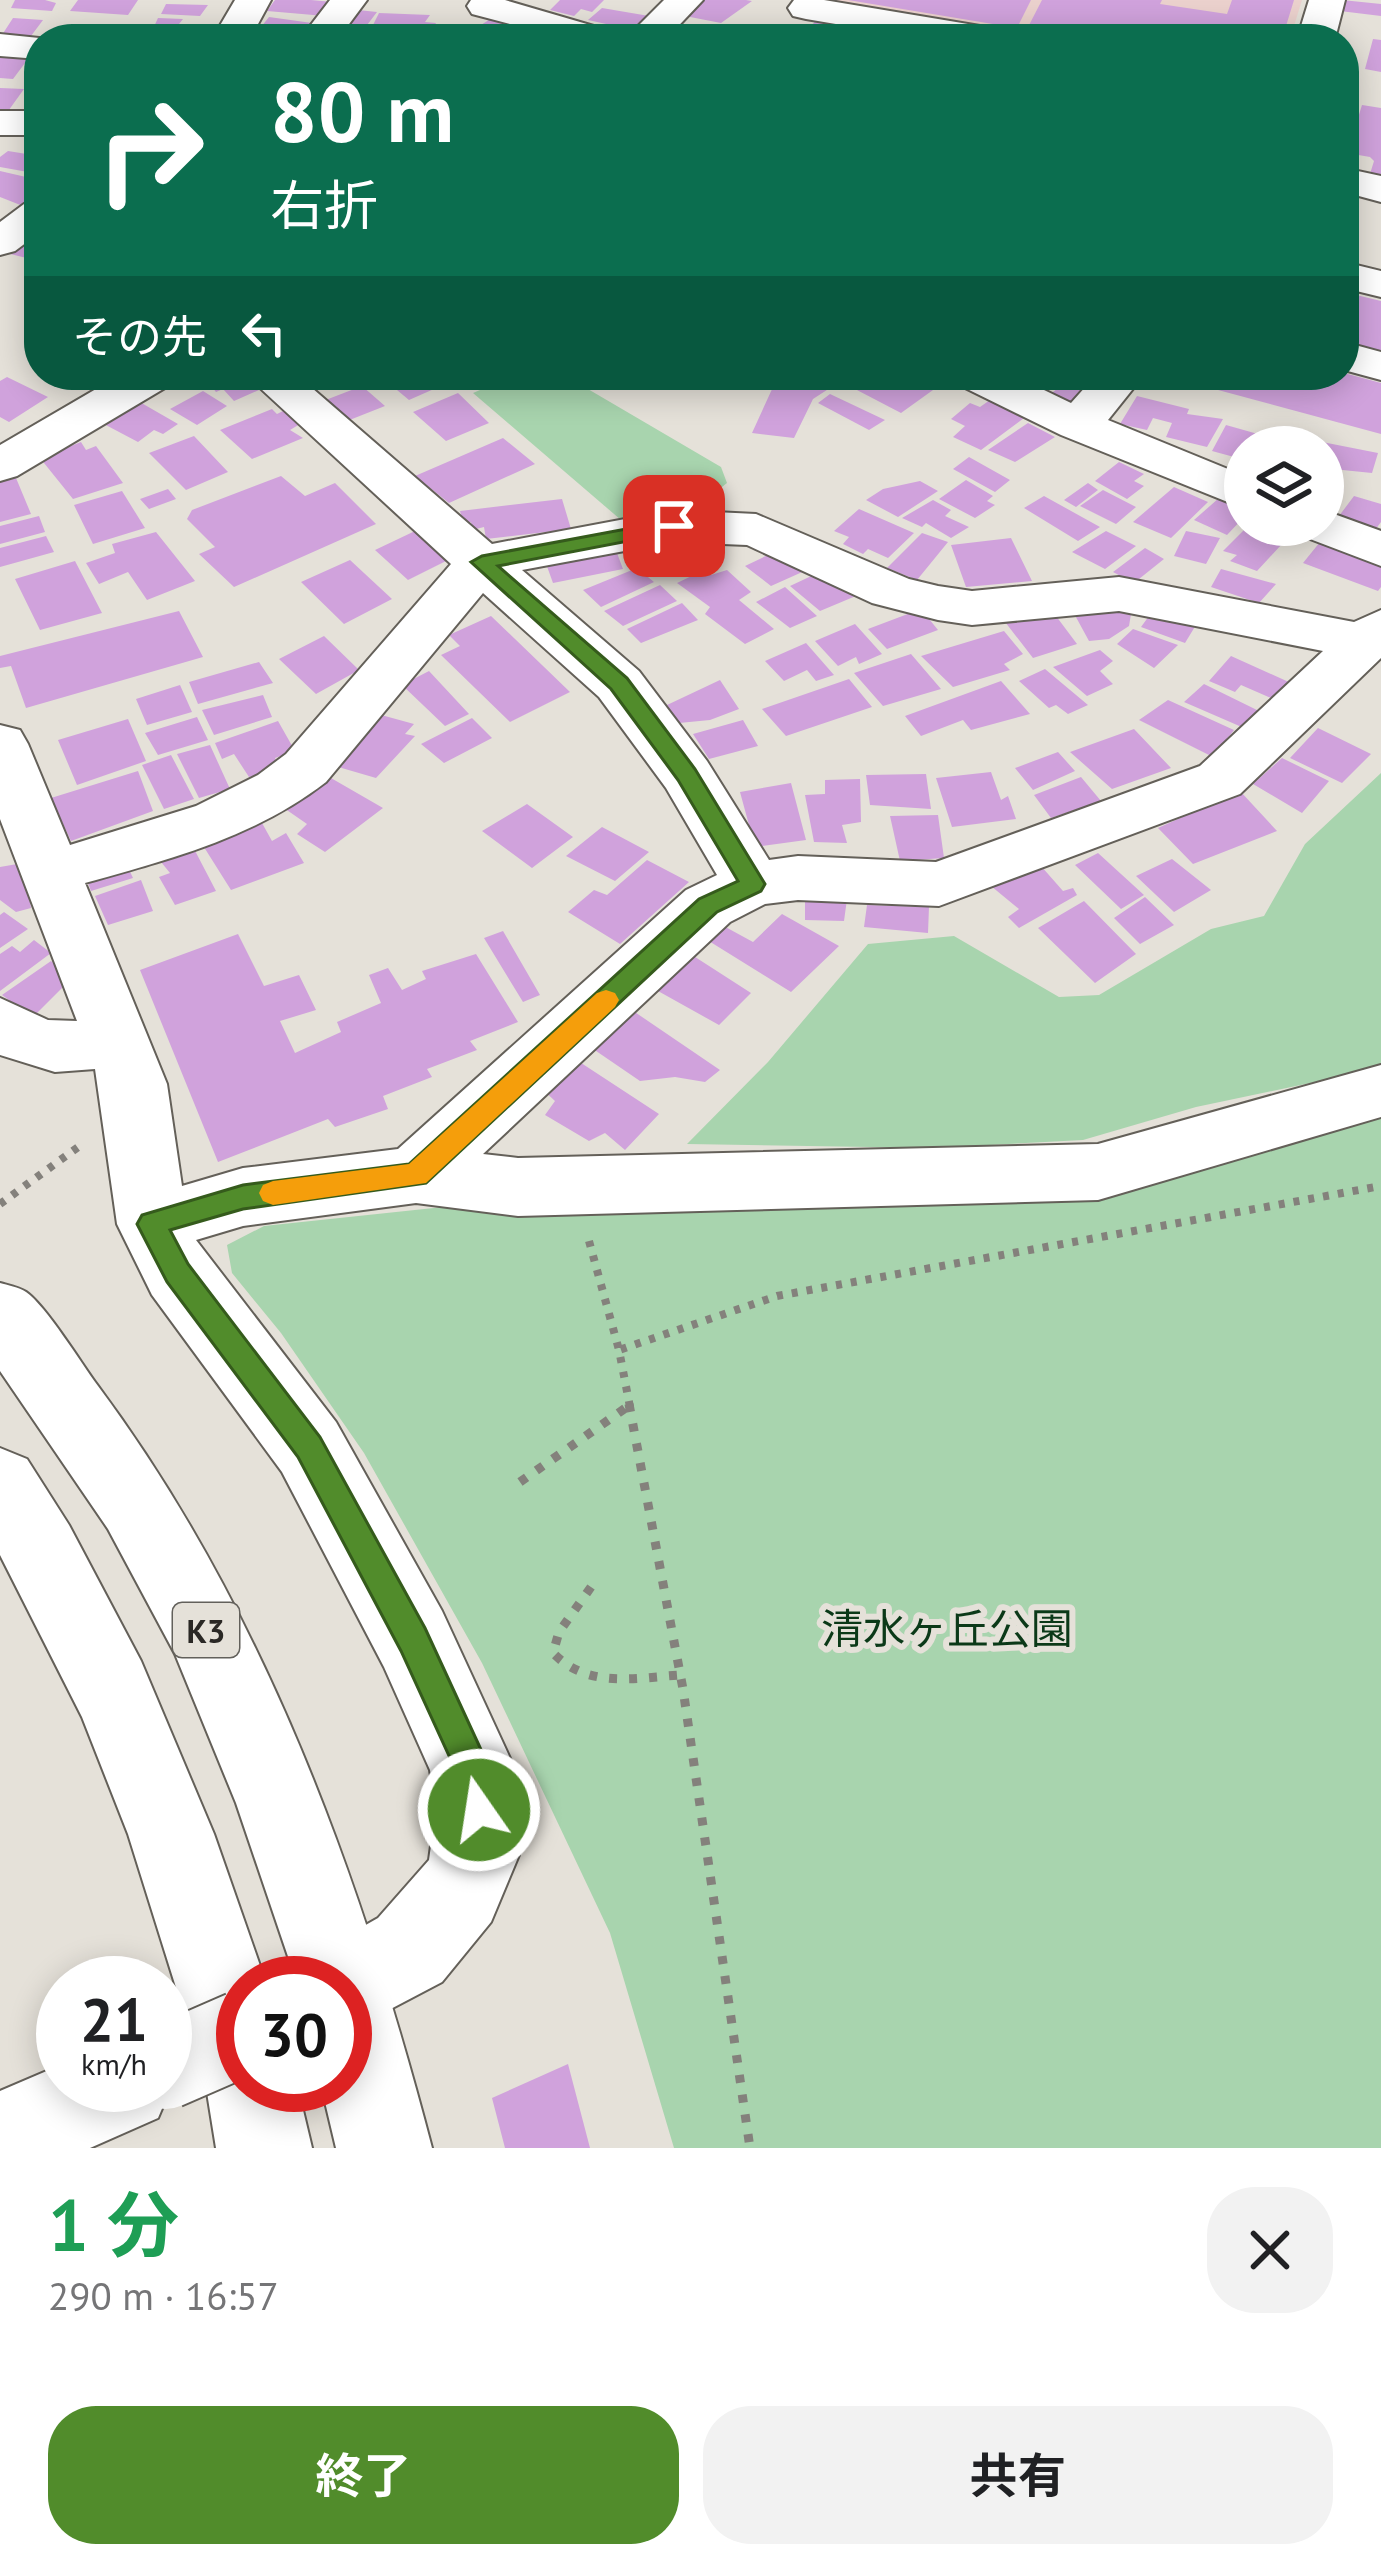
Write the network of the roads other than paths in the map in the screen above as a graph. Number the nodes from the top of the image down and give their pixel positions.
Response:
1 (349, 0) edge
2 (686, 0) edge
3 (488, 3) edge
4 (802, 16) edge
5 (331, 24) edge
6 (465, 24) edge
7 (560, 24) edge
8 (660, 24) edge
9 (868, 24) edge
10 (128, 390) edge
11 (285, 390) edge
12 (1007, 390) edge
13 (1108, 390) edge
14 (1078, 425) junction
15 (0, 466) edge
16 (1224, 485) edge
17 (1344, 535) edge
18 (1381, 550) edge
19 (482, 562) junction
20 (1373, 635) edge
21 (0, 744) edge
22 (50, 872) junction
23 (752, 884) junction
24 (0, 1023) edge
25 (116, 1040) junction
26 (1381, 1091) edge
27 (416, 1174) junction
28 (152, 1224) junction
29 (0, 1314) edge
30 (0, 1484) edge
31 (334, 1956) edge
32 (216, 1966) edge
33 (372, 1971) edge
34 (372, 2100) edge
35 (63, 2112) edge
36 (256, 2112) edge
37 (0, 2139) edge
38 (264, 2148) edge
39 (384, 2148) edge

1 - 5 main road
2 - 8 main road
3 - 6 main road
3 - 7 main road
4 - 9 main road
10 - 15 main road
11 - 19 main road
12 - 14 main road
13 - 14 main road
14 - 16 main road
17 - 18 main road
19 - 20 main road
19 - 22 main road
19 - 23 main road
20 - 23 main road
21 - 22 main road
22 - 25 main road
23 - 27 main road
24 - 25 main road
25 - 28 main road
26 - 27 main road
27 - 28 main road
28 - 33 main road
29 - 31 main road, K3
30 - 32 main road
34 - 39 main road, K3
35 - 37 main road
36 - 38 main road

